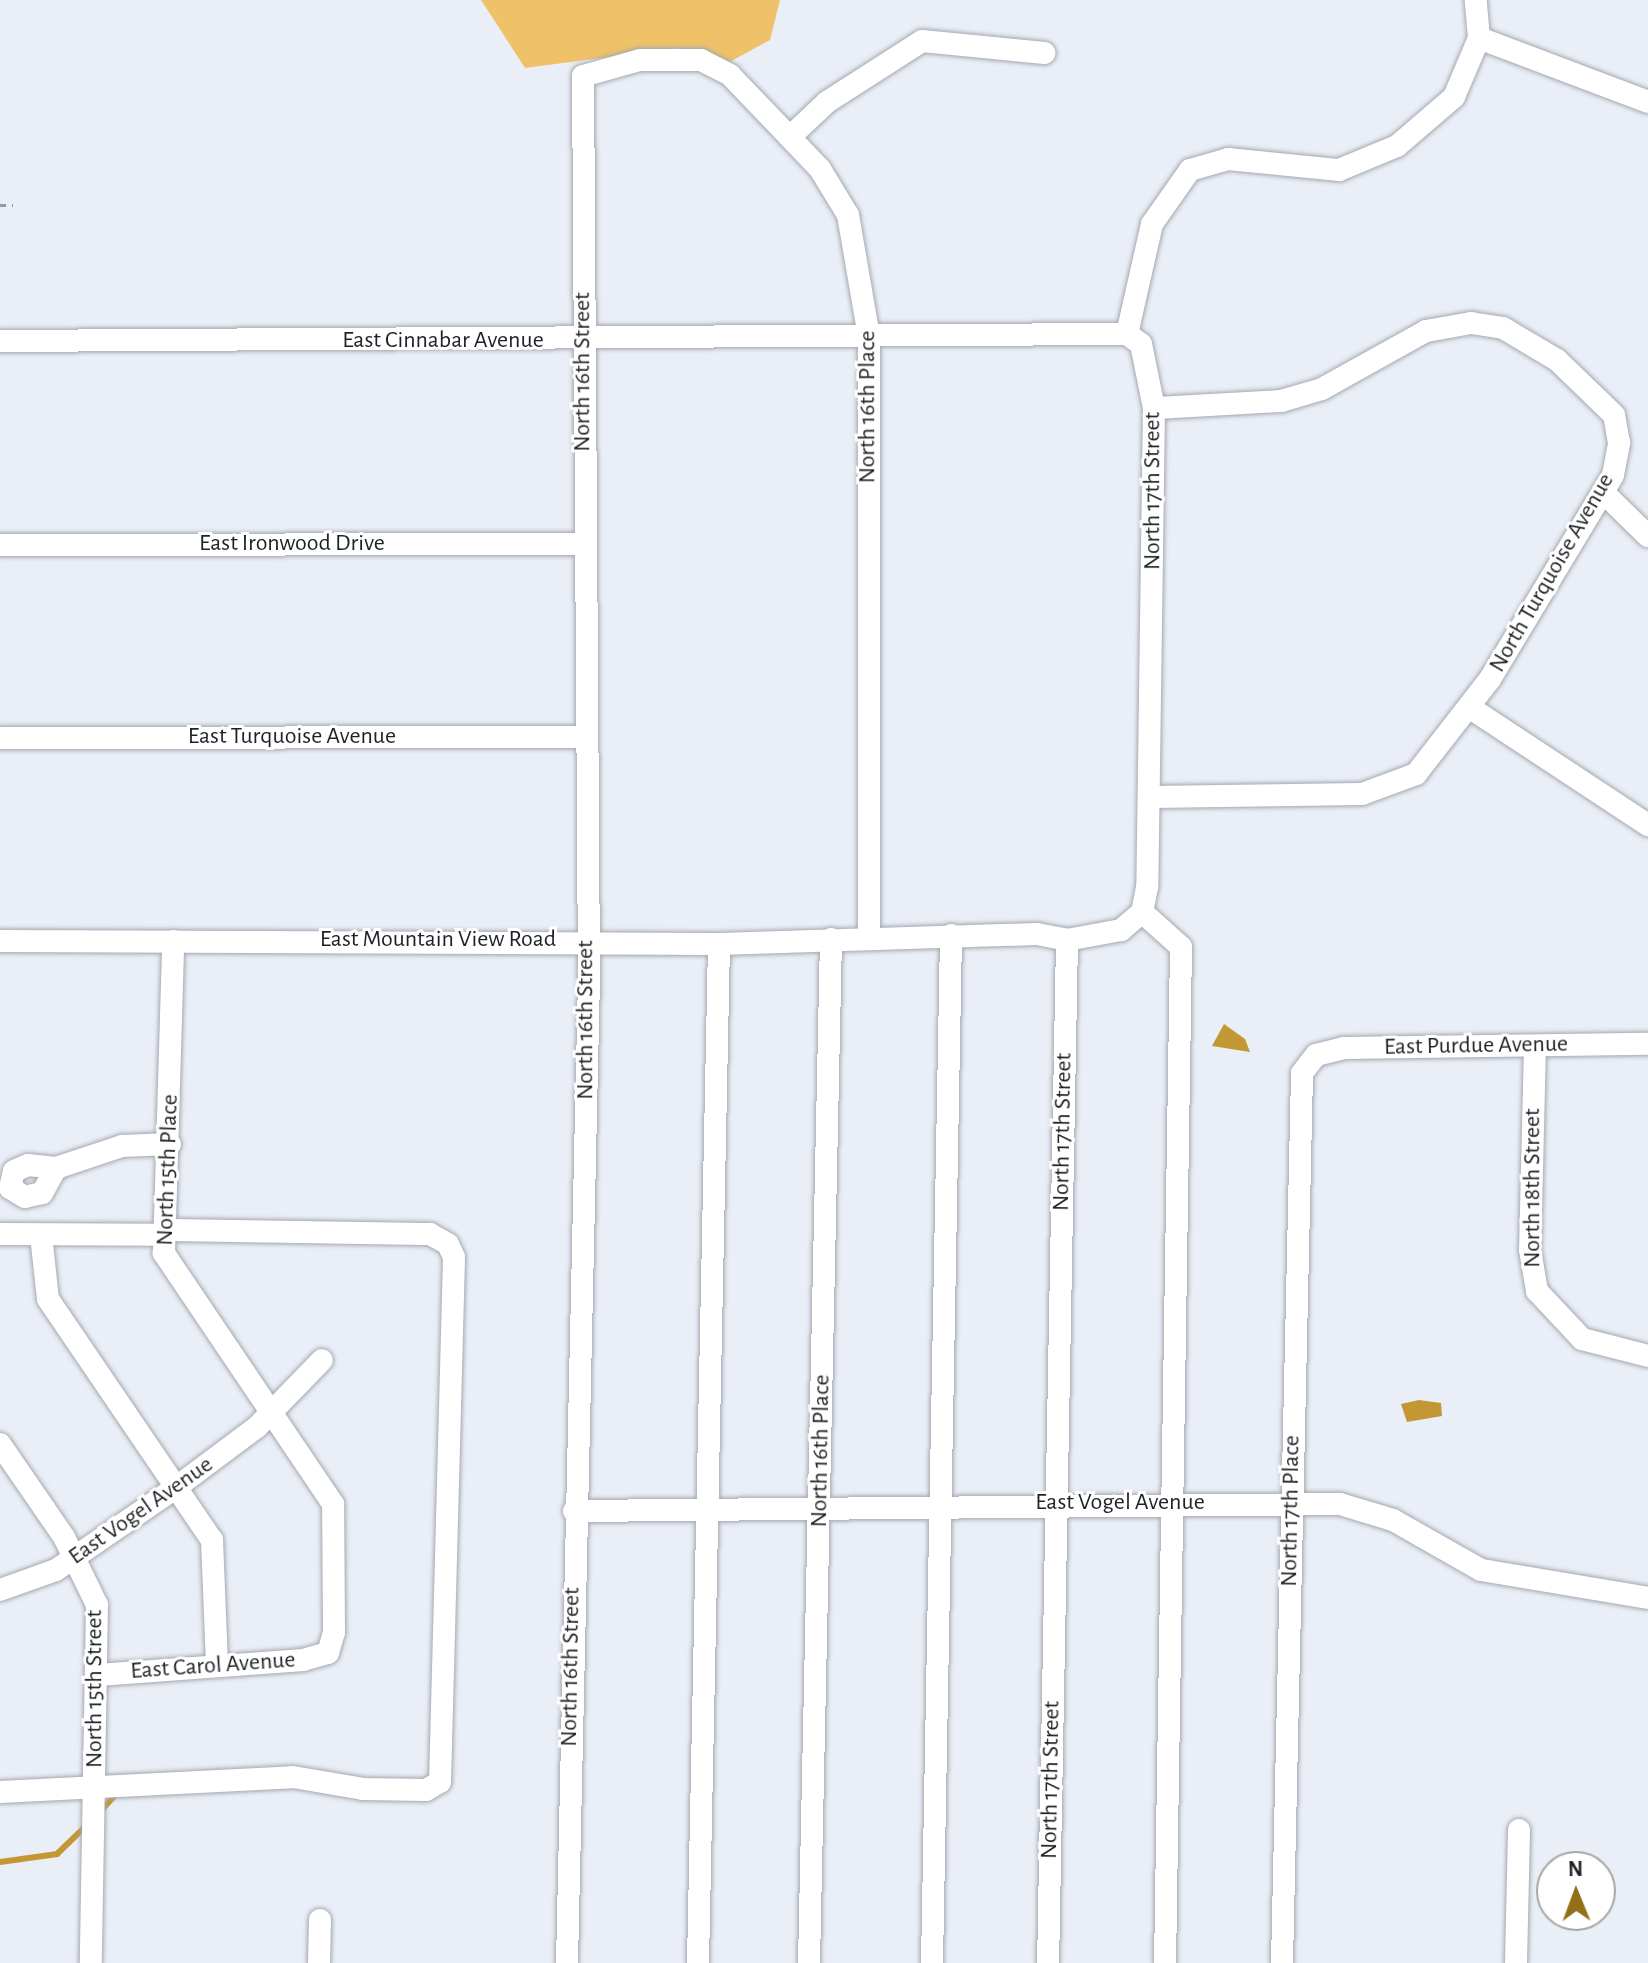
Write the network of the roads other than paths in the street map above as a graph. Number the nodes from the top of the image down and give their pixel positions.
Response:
1 (1476, 0) edge
2 (1479, 38) junction
3 (1044, 53) dead end
4 (583, 76) joint
5 (1648, 102) edge
6 (791, 136) junction
7 (1127, 334) junction
8 (869, 337) junction
9 (583, 340) junction
10 (0, 341) edge
11 (1154, 408) junction
12 (1603, 492) junction
13 (1648, 536) edge
14 (584, 544) junction
15 (0, 545) edge
16 (1472, 709) junction
17 (584, 737) junction
18 (0, 738) edge
19 (1152, 797) junction
20 (1648, 825) edge
21 (1142, 912) junction
22 (951, 935) junction
23 (869, 937) junction
24 (831, 939) junction
25 (1067, 940) junction
26 (0, 941) edge
27 (173, 941) junction
28 (588, 941) junction
29 (719, 944) junction
30 (1648, 1044) edge
31 (1535, 1046) junction
32 (1308, 1061) joint
33 (170, 1144) junction
34 (56, 1168) dead end
35 (165, 1233) junction
36 (0, 1234) edge
37 (41, 1235) junction
38 (1648, 1356) edge
39 (322, 1360) dead end
40 (272, 1413) junction
41 (0, 1444) edge
42 (178, 1486) junction
43 (1174, 1502) junction
44 (1291, 1503) junction
45 (1056, 1504) junction
46 (938, 1507) junction
47 (820, 1508) junction
48 (703, 1509) junction
49 (574, 1511) junction
50 (75, 1557) junction
51 (0, 1590) edge
52 (1648, 1598) edge
53 (328, 1653) joint
54 (217, 1666) junction
55 (98, 1675) junction
56 (95, 1788) junction
57 (0, 1792) edge
58 (1519, 1830) dead end
59 (320, 1920) dead end
60 (91, 1963) edge
61 (319, 1963) edge
62 (567, 1963) edge
63 (698, 1963) edge
64 (809, 1963) edge
65 (932, 1963) edge
66 (1048, 1963) edge
67 (1165, 1963) edge
68 (1282, 1963) edge
69 (1516, 1963) edge

1 - 2 street
2 - 5 street
2 - 7 street
3 - 6 street
4 - 6 street, North 16th Place
4 - 9 street, North 16th Street
6 - 8 street, North 16th Place
7 - 8 street, East Cinnabar Avenue
7 - 11 street, North 17th Street
8 - 9 street, East Cinnabar Avenue
8 - 23 street, North 16th Place
9 - 10 street, East Cinnabar Avenue
9 - 14 street, North 16th Street
11 - 12 street, North Turquoise Avenue
11 - 19 street, North 17th Street
12 - 13 street
12 - 16 street, North Turquoise Avenue
14 - 15 street, East Ironwood Drive
14 - 17 street, North 16th Street
16 - 19 street
16 - 20 street
17 - 18 street, East Turquoise Avenue
17 - 28 street, North 16th Street
19 - 21 street, North 17th Street
21 - 25 street
21 - 43 street
22 - 23 street, East Mountain View Road
22 - 25 street, East Mountain View Road
22 - 46 street
23 - 24 street, East Mountain View Road
24 - 29 street, East Mountain View Road
24 - 47 street, North 16th Place
25 - 45 street, North 17th Street
26 - 27 street, East Mountain View Road
27 - 28 street, East Mountain View Road
27 - 33 street, North 15th Place
28 - 29 street, East Mountain View Road
28 - 49 street, North 16th Street
29 - 48 street
30 - 31 street, East Purdue Avenue
31 - 32 street, East Purdue Avenue
31 - 38 street, North 18th Street
32 - 44 street, North 17th Place
33 - 34 street
33 - 35 street, North 15th Place
35 - 37 street
35 - 40 street, North 15th Place
35 - 56 street
36 - 37 street
37 - 42 street
39 - 40 street
40 - 42 street, East Vogel Avenue
40 - 53 street, North 15th Place
41 - 50 street, North 15th Street
42 - 50 street, East Vogel Avenue
42 - 54 street
43 - 44 street, East Vogel Avenue
43 - 45 street, East Vogel Avenue
43 - 67 street
44 - 52 street, East Vogel Avenue
44 - 68 street, North 17th Place
45 - 46 street, East Vogel Avenue
45 - 66 street, North 17th Street
46 - 47 street, East Vogel Avenue
46 - 65 street
47 - 48 street, East Vogel Avenue
47 - 64 street, North 16th Place
48 - 49 street, East Vogel Avenue
48 - 63 street
49 - 62 street, North 16th Street
50 - 51 street, East Vogel Avenue
50 - 55 street, North 15th Street
53 - 54 street, East Carol Avenue
54 - 55 street, East Carol Avenue
55 - 56 street, North 15th Street
56 - 57 street
56 - 60 street, North 15th Street
58 - 69 street
59 - 61 street

